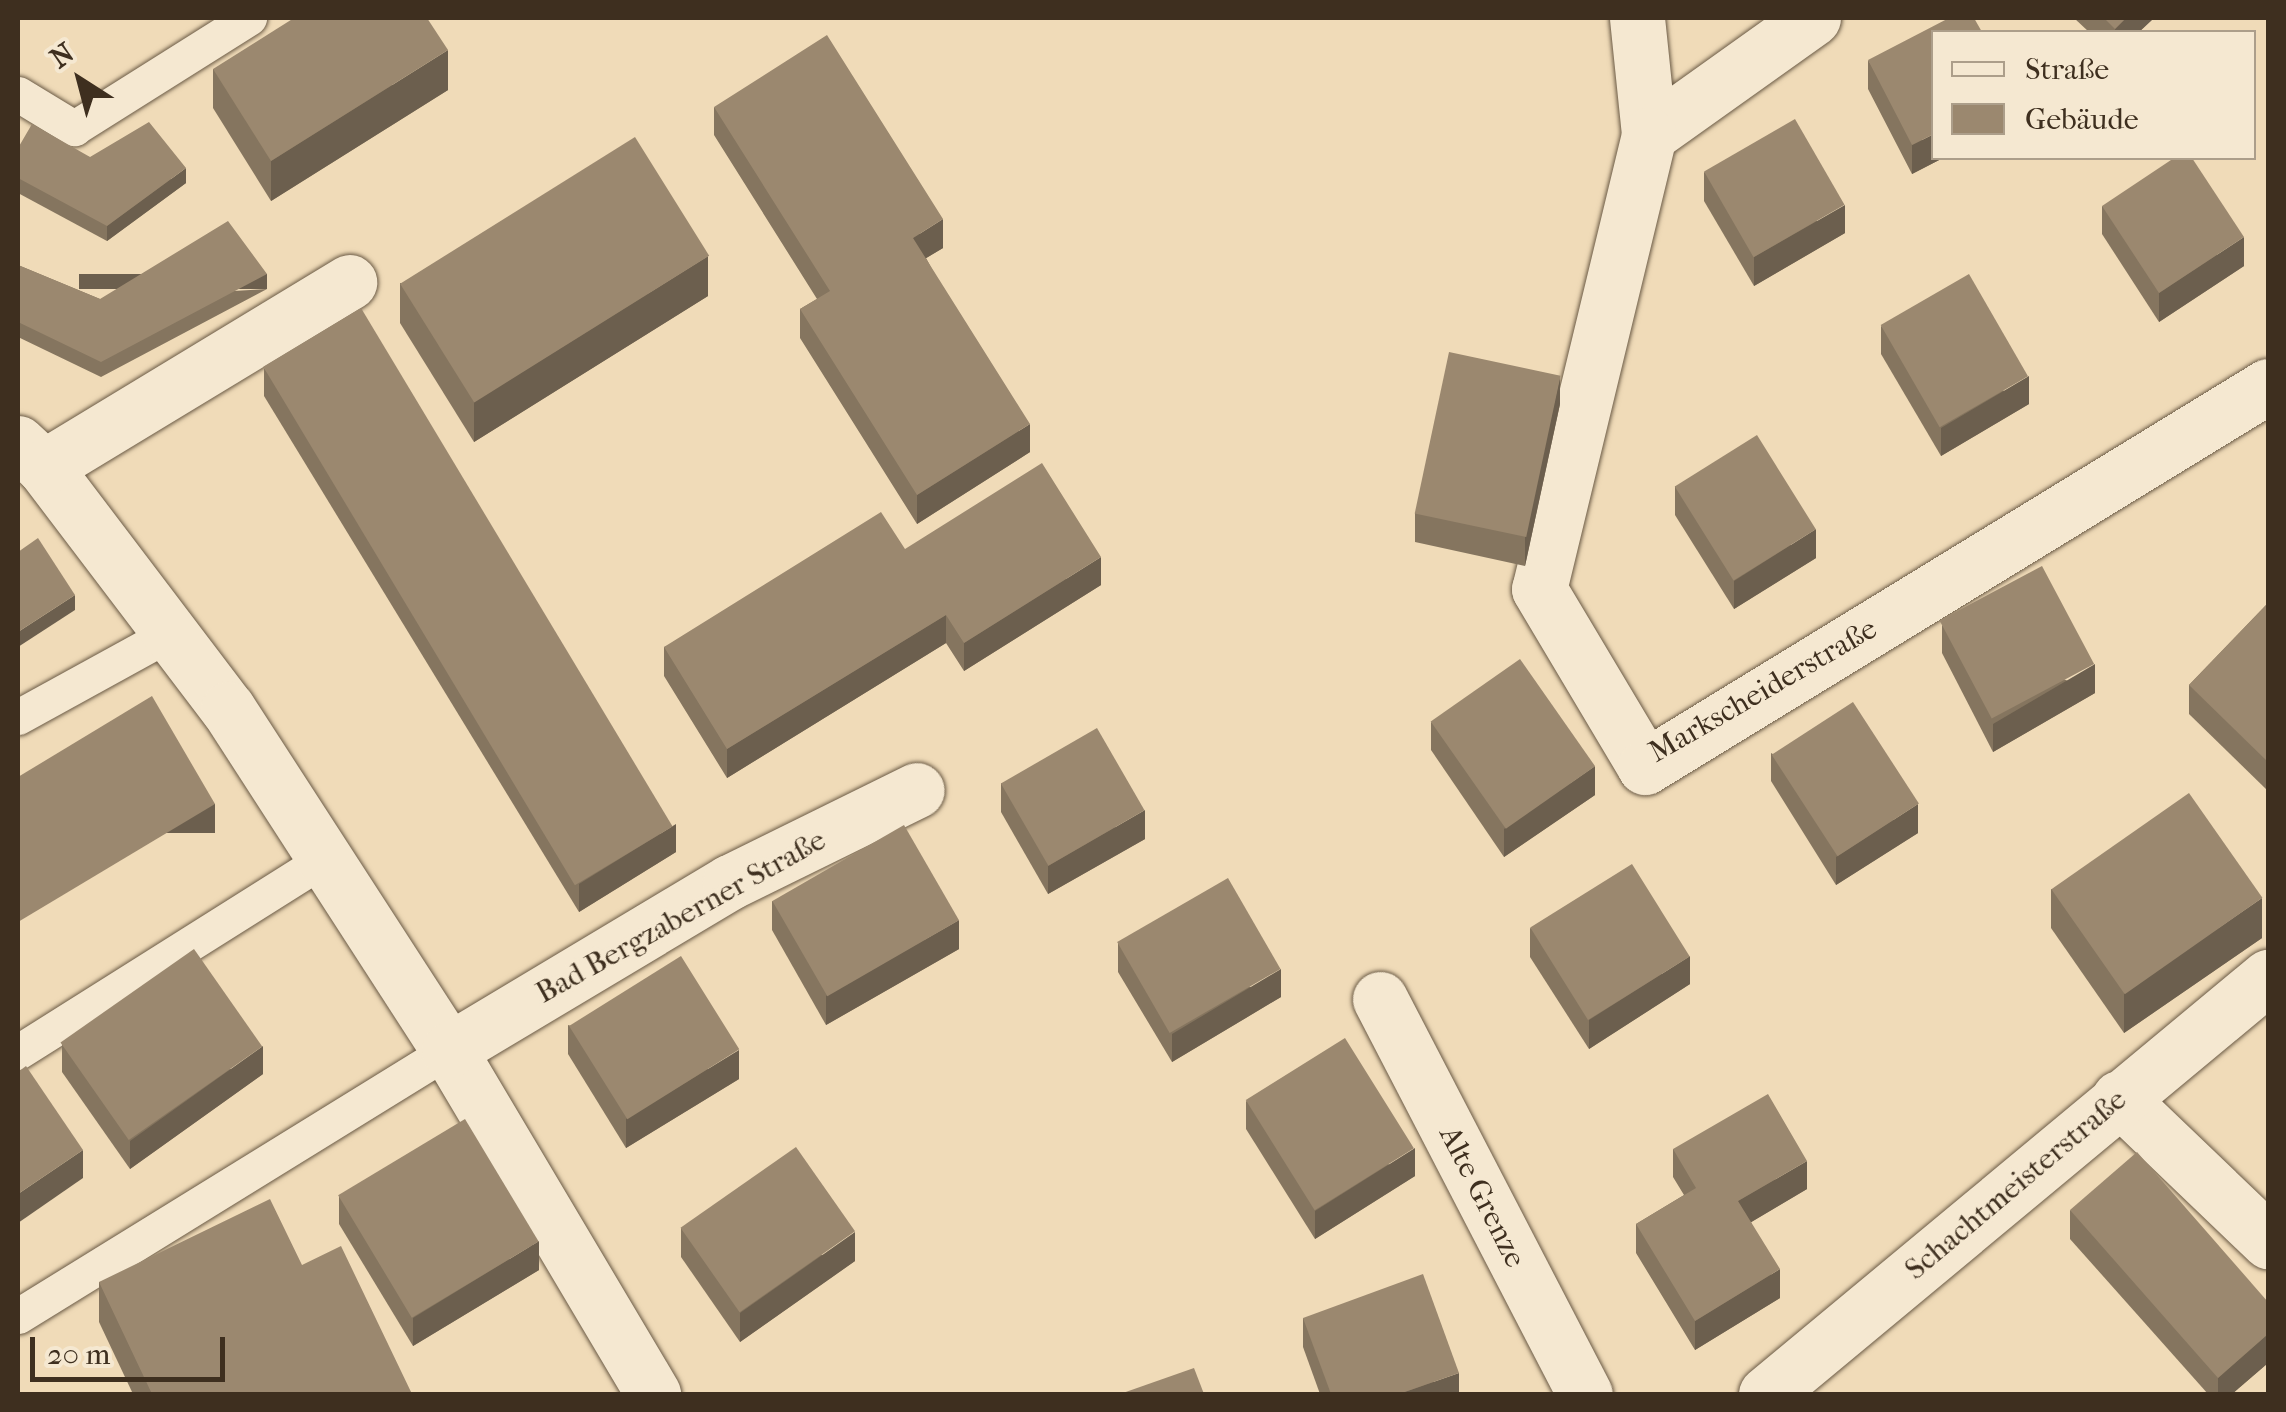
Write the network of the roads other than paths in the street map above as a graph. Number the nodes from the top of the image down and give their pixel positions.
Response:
1 (249, 18) edge
2 (1637, 18) edge
3 (1813, 18) edge
4 (18, 94) edge
5 (1649, 134) junction
6 (349, 282) dead end
7 (2268, 386) edge
8 (31, 455) edge
9 (171, 633) junction
10 (18, 718) edge
11 (917, 790) dead end
12 (326, 859) junction
13 (2268, 977) edge
14 (1380, 999) dead end
15 (449, 1050) junction
16 (18, 1052) edge
17 (2119, 1098) junction
18 (2268, 1241) edge
19 (18, 1316) edge
20 (653, 1394) edge
21 (1585, 1394) edge
22 (1766, 1394) edge

1 - 4 lane
2 - 5 street
3 - 5 street
5 - 7 street, Markscheiderstraße
6 - 8 street
8 - 9 street
9 - 10 lane
9 - 12 street
11 - 15 street, Bad Bergzaberner Straße
12 - 15 street
12 - 16 lane
13 - 17 street, Schachtmeisterstraße
14 - 21 street, Alte Grenze
15 - 19 lane
15 - 20 street
17 - 18 street
17 - 22 street, Schachtmeisterstraße

